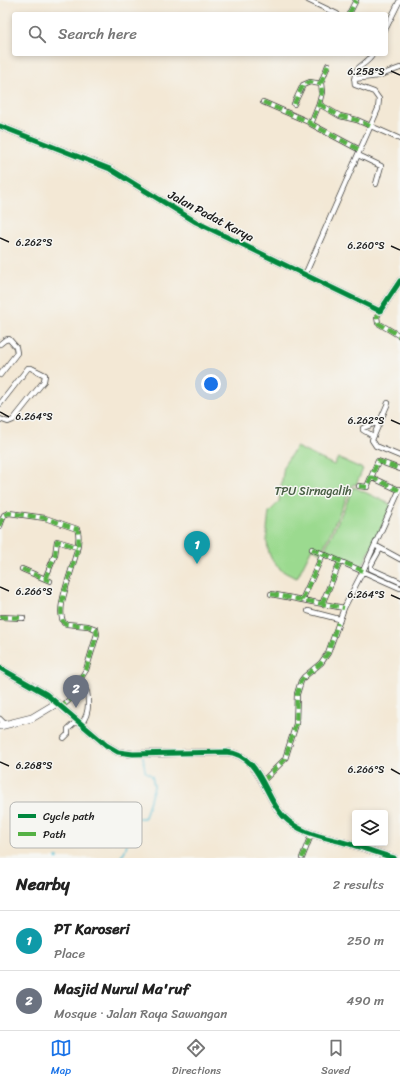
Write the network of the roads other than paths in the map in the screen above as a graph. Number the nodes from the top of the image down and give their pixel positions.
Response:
1 (308, 0) edge
2 (356, 0) edge
3 (400, 0) edge
4 (333, 12) edge
5 (350, 12) edge
6 (388, 24) edge
7 (372, 56) edge
8 (328, 65) dead end
9 (399, 70) edge
10 (354, 79) junction
11 (320, 84) junction
12 (263, 102) dead end
13 (294, 104) dead end
14 (319, 104) junction
15 (311, 123) junction
16 (0, 126) edge
17 (370, 126) junction
18 (400, 139) edge
19 (359, 152) junction
20 (376, 184) dead end
21 (305, 275) junction
22 (400, 281) edge
23 (380, 311) junction
24 (400, 335) edge
25 (0, 344) edge
26 (0, 375) edge
27 (388, 403) dead end
28 (0, 404) edge
29 (0, 419) edge
30 (379, 422) junction
31 (373, 436) junction
32 (400, 456) edge
33 (400, 469) edge
34 (371, 477) junction
35 (359, 486) dead end
36 (400, 490) edge
37 (0, 526) edge
38 (374, 546) junction
39 (77, 547) junction
40 (312, 549) dead end
41 (380, 549) junction
42 (323, 554) junction
43 (400, 558) edge
44 (340, 562) junction
45 (22, 569) dead end
46 (363, 572) junction
47 (400, 582) edge
48 (400, 588) edge
49 (271, 594) dead end
50 (302, 600) junction
51 (322, 604) junction
52 (344, 608) junction
53 (308, 611) dead end
54 (0, 617) edge
55 (23, 618) dead end
56 (339, 619) junction
57 (0, 668) edge
58 (87, 692) dead end
59 (59, 705) junction
60 (2, 723) edge
61 (79, 723) junction
62 (64, 738) dead end
63 (263, 781) junction
64 (311, 835) junction
65 (302, 858) edge
66 (394, 858) edge

1 - 4 street
2 - 5 street
3 - 6 street
7 - 10 street
8 - 11 street
9 - 10 street
10 - 17 street
11 - 13 street
11 - 14 street
12 - 15 street
14 - 15 street
14 - 17 street
15 - 19 street
16 - 21 street, Jalan Padat Karya
17 - 18 street
17 - 19 street
19 - 20 street
19 - 21 street
21 - 23 street, Jalan Padat Karya
22 - 23 street
23 - 24 street
25 - 26 street
27 - 30 street
28 - 29 street
30 - 31 street
30 - 31 street
31 - 32 street
33 - 34 street
34 - 35 street
34 - 36 street
36 - 38 street
37 - 39 street
38 - 41 street
38 - 46 street
39 - 45 street
39 - 59 street
40 - 42 street
41 - 43 street
41 - 47 street
42 - 44 street
42 - 50 street
44 - 46 street
44 - 51 street
46 - 48 street
46 - 52 street
49 - 50 street
50 - 51 street
51 - 52 street
52 - 56 street
53 - 56 street
54 - 55 street
56 - 63 street
57 - 59 street
58 - 61 street
59 - 60 street
59 - 61 street
61 - 62 street
61 - 63 street
63 - 64 street
64 - 65 street
64 - 66 street

